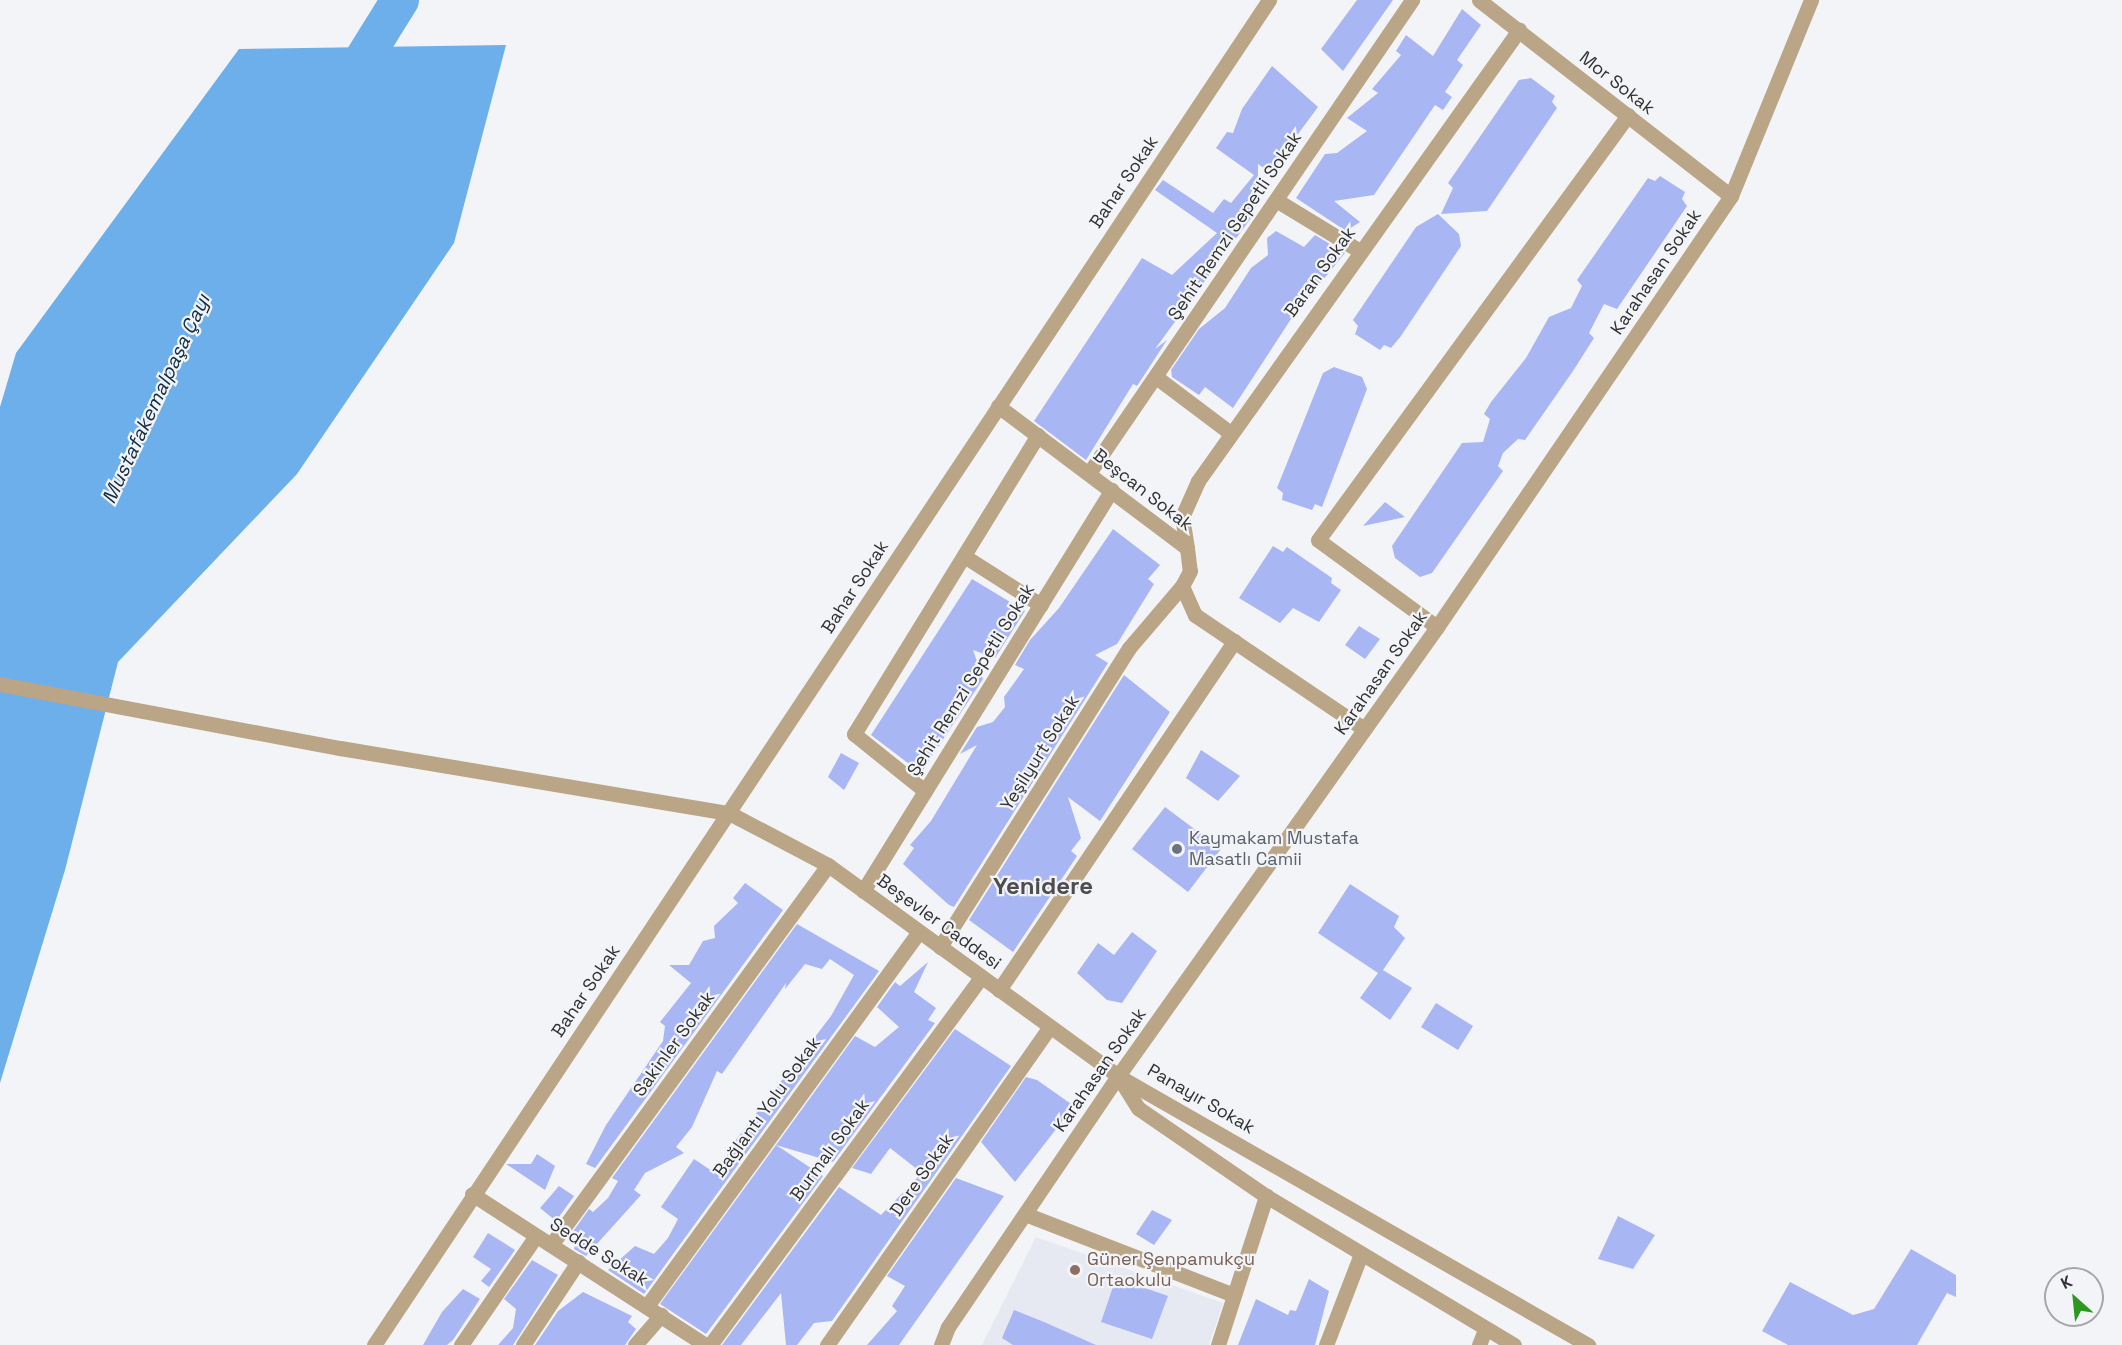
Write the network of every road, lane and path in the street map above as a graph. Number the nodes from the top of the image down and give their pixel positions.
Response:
1 (1269, 0) edge
2 (1412, 0) edge
3 (1479, 0) edge
4 (1811, 0) edge
5 (1519, 30) junction
6 (1628, 116) junction
7 (1731, 196) junction
8 (1276, 200) junction
9 (1360, 251) junction
10 (1155, 377) junction
11 (998, 406) junction
12 (1229, 432) junction
13 (1038, 435) junction
14 (1089, 473) junction
15 (1112, 490) junction
16 (1187, 548) junction
17 (964, 556) junction
18 (1182, 586) junction
19 (1041, 605) junction
20 (1437, 627) junction
21 (1234, 641) junction
22 (0, 684) edge
23 (1364, 729) junction
24 (925, 791) junction
25 (729, 813) junction
26 (828, 865) junction
27 (863, 891) junction
28 (919, 932) junction
29 (940, 947) junction
30 (981, 977) junction
31 (999, 990) junction
32 (1049, 1028) junction
33 (1118, 1076) junction
34 (472, 1194) junction
35 (1266, 1196) junction
36 (1025, 1214) junction
37 (536, 1236) junction
38 (551, 1245) junction
39 (1360, 1254) junction
40 (578, 1262) junction
41 (1234, 1295) junction
42 (647, 1306) junction
43 (661, 1315) junction
44 (1485, 1329) junction
45 (374, 1345) edge
46 (461, 1345) edge
47 (523, 1345) edge
48 (635, 1345) edge
49 (705, 1345) edge
50 (711, 1345) edge
51 (826, 1345) edge
52 (941, 1345) edge
53 (1218, 1345) edge
54 (1326, 1345) edge
55 (1479, 1345) edge
56 (1514, 1345) edge
57 (1588, 1345) edge

1 - 11 street, Bahar Sokak
2 - 8 street, Şehit Remzi Sepetli Sokak
3 - 5 street, Mor Sokak
4 - 7 street, Karahasan Sokak
5 - 6 street, Mor Sokak
5 - 9 street, Baran Sokak
6 - 7 street, Mor Sokak
6 - 20 street
7 - 20 street, Karahasan Sokak
8 - 9 street
8 - 10 street, Şehit Remzi Sepetli Sokak
9 - 12 street, Baran Sokak
10 - 12 street
10 - 14 street, Şehit Remzi Sepetli Sokak
11 - 13 street, Beşcan Sokak
11 - 25 street, Bahar Sokak
12 - 16 street, Baran Sokak
13 - 14 street, Beşcan Sokak
13 - 17 street
14 - 15 street, Beşcan Sokak
15 - 16 street, Beşcan Sokak
15 - 19 street, Şehit Remzi Sepetli Sokak
16 - 18 street, Beşcan Sokak
17 - 19 street
17 - 24 street
18 - 21 street
18 - 29 street, Yeşilyurt Sokak
19 - 24 street, Şehit Remzi Sepetli Sokak
20 - 23 street, Karahasan Sokak
21 - 23 street
21 - 31 street
22 - 25 street, Beşevler Caddesi
23 - 33 street, Karahasan Sokak
24 - 27 street, Şehit Remzi Sepetli Sokak
25 - 26 street, Beşevler Caddesi
25 - 34 street, Bahar Sokak
26 - 27 street, Beşevler Caddesi
26 - 38 street, Sakinler Sokak
27 - 28 street, Beşevler Caddesi
28 - 29 street, Beşevler Caddesi
28 - 42 street, Bağlantı Yolu Sokak
29 - 30 street, Beşevler Caddesi
30 - 31 street, Beşevler Caddesi
30 - 50 street, Burmalı Sokak
31 - 32 street, Beşevler Caddesi
32 - 33 street, Beşevler Caddesi
32 - 51 street, Dere Sokak
33 - 35 street, Panayır Sokak
33 - 36 street, Karahasan Sokak
33 - 57 street, Panayır Sokak
34 - 37 street, Sedde Sokak
34 - 45 street, Bahar Sokak
35 - 39 street, Panayır Sokak
35 - 41 street
36 - 41 street
36 - 52 street, Karahasan Sokak
37 - 38 street, Sedde Sokak
37 - 46 street
38 - 40 street, Sedde Sokak
39 - 44 street, Panayır Sokak
39 - 54 street
40 - 42 street, Sedde Sokak
40 - 47 street
41 - 53 street
42 - 43 street, Sedde Sokak
43 - 48 street
43 - 49 street, Sedde Sokak
44 - 55 street
44 - 56 street, Panayır Sokak

